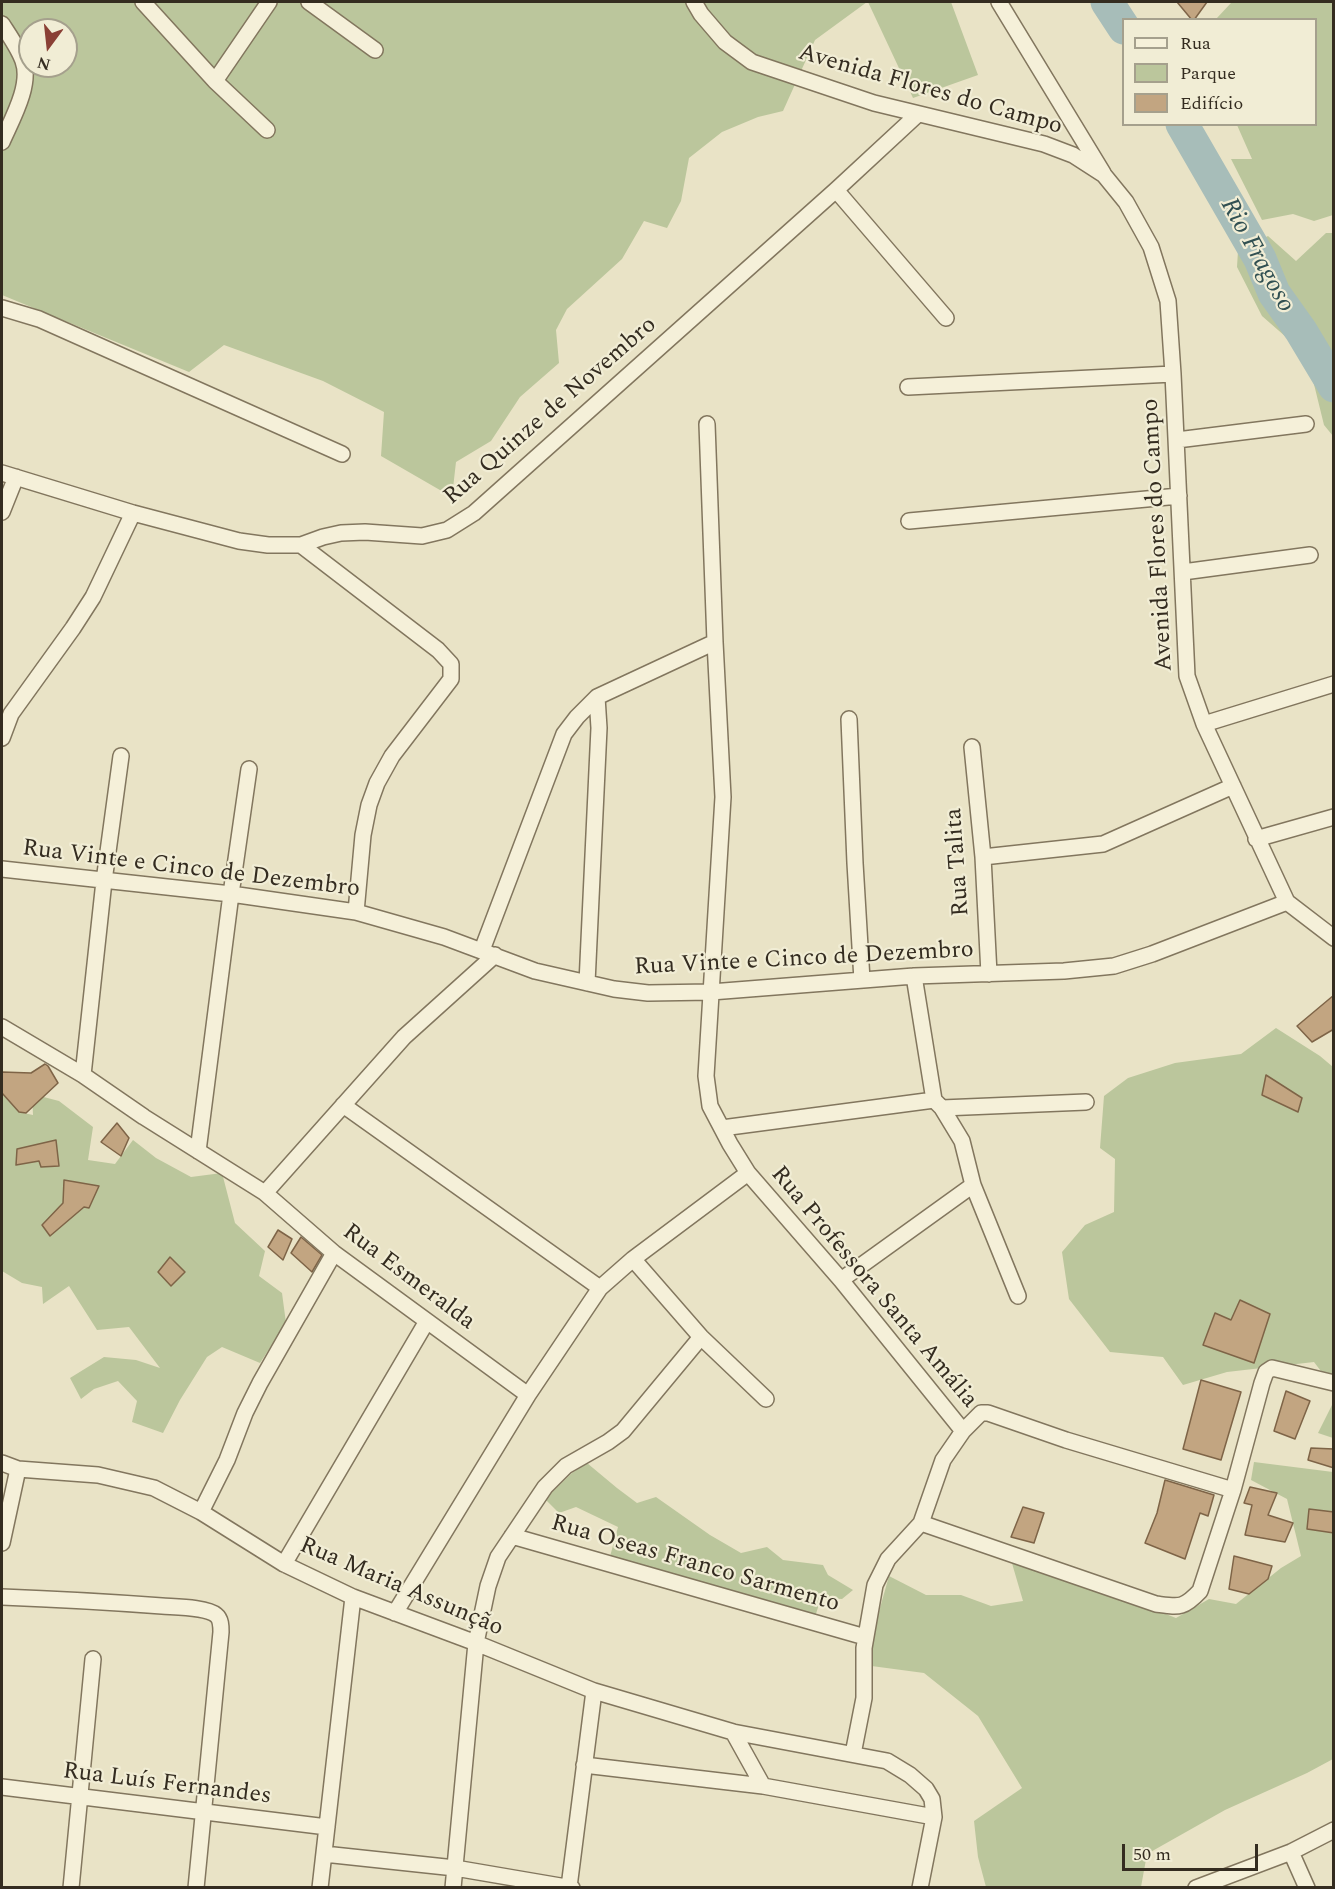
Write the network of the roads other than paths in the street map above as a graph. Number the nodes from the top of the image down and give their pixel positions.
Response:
1 (143, 2) edge
2 (269, 2) edge
3 (309, 2) edge
4 (694, 2) edge
5 (999, 2) edge
6 (2, 24) edge
7 (375, 50) dead end
8 (215, 81) junction
9 (917, 115) junction
10 (267, 130) dead end
11 (2, 142) edge
12 (1104, 175) junction
13 (836, 190) junction
14 (2, 308) edge
15 (946, 318) dead end
16 (1173, 374) junction
17 (908, 387) dead end
18 (707, 424) dead end
19 (1306, 424) dead end
20 (1177, 440) junction
21 (342, 453) dead end
22 (9, 475) edge
23 (1179, 496) junction
24 (2, 512) edge
25 (133, 513) junction
26 (909, 521) dead end
27 (301, 545) junction
28 (1310, 555) dead end
29 (1183, 572) junction
30 (715, 642) junction
31 (1334, 684) edge
32 (597, 697) junction
33 (849, 719) dead end
34 (1204, 724) junction
35 (2, 738) edge
36 (972, 747) dead end
37 (121, 756) dead end
38 (249, 769) dead end
39 (1233, 786) junction
40 (1334, 817) edge
41 (1256, 839) junction
42 (983, 857) junction
43 (2, 869) edge
44 (104, 881) junction
45 (231, 894) junction
46 (1287, 902) junction
47 (356, 912) junction
48 (1334, 938) edge
49 (488, 953) junction
50 (989, 974) junction
51 (914, 976) junction
52 (862, 980) junction
53 (587, 983) junction
54 (711, 992) junction
55 (2, 1027) edge
56 (83, 1075) junction
57 (1086, 1102) dead end
58 (938, 1104) junction
59 (343, 1105) junction
60 (722, 1128) junction
61 (198, 1152) junction
62 (748, 1173) junction
63 (973, 1185) junction
64 (265, 1193) junction
65 (334, 1253) junction
66 (633, 1259) junction
67 (841, 1280) junction
68 (600, 1288) junction
69 (1018, 1296) dead end
70 (427, 1321) junction
71 (701, 1337) junction
72 (1334, 1383) edge
73 (528, 1395) junction
74 (766, 1400) dead end
75 (963, 1431) junction
76 (2, 1463) edge
77 (18, 1469) junction
78 (1233, 1490) junction
79 (201, 1512) junction
80 (921, 1523) junction
81 (512, 1536) junction
82 (2, 1543) edge
83 (284, 1564) junction
84 (2, 1597) edge
85 (353, 1597) junction
86 (395, 1613) junction
87 (865, 1637) junction
88 (476, 1643) junction
89 (93, 1659) dead end
90 (594, 1691) junction
91 (733, 1732) junction
92 (853, 1754) junction
93 (584, 1765) junction
94 (763, 1785) junction
95 (2, 1787) edge
96 (80, 1798) junction
97 (205, 1812) junction
98 (934, 1816) junction
99 (327, 1827) junction
100 (1334, 1830) edge
101 (1291, 1852) junction
102 (324, 1854) junction
103 (455, 1868) junction
104 (70, 1887) edge
105 (196, 1887) edge
106 (320, 1887) edge
107 (453, 1887) edge
108 (571, 1887) edge
109 (920, 1887) edge
110 (1196, 1887) edge
111 (1307, 1887) edge

1 - 8 street
2 - 8 street
3 - 7 street
4 - 9 street, Avenida Flores do Campo
5 - 12 street, Avenida Flores do Campo
6 - 11 street
8 - 10 street
9 - 12 street, Avenida Flores do Campo
9 - 13 street, Rua Quinze de Novembro
12 - 16 street, Avenida Flores do Campo
13 - 15 street
13 - 27 street, Rua Quinze de Novembro
14 - 21 street
16 - 17 street
16 - 20 street, Avenida Flores do Campo
18 - 30 street, Rua Professora Santa Amália
19 - 20 street
20 - 23 street, Avenida Flores do Campo
22 - 24 street
22 - 25 street, Rua Quinze de Novembro
23 - 26 street
23 - 29 street, Avenida Flores do Campo
25 - 27 street, Rua Quinze de Novembro
25 - 35 street
27 - 47 street
28 - 29 street
29 - 34 street, Avenida Flores do Campo
30 - 32 street
30 - 54 street, Rua Professora Santa Amália
31 - 34 street
32 - 49 street
32 - 53 street
33 - 52 street
34 - 39 street, Avenida Flores do Campo
36 - 42 street, Rua Talita
37 - 44 street
38 - 45 street
39 - 41 street, Avenida Flores do Campo
39 - 42 street
40 - 41 street
41 - 46 street, Avenida Flores do Campo
42 - 50 street, Rua Talita
43 - 44 street, Rua Vinte e Cinco de Dezembro
44 - 45 street, Rua Vinte e Cinco de Dezembro
44 - 56 street
45 - 47 street, Rua Vinte e Cinco de Dezembro
45 - 61 street
46 - 48 street, Avenida Flores do Campo
46 - 50 street, Rua Vinte e Cinco de Dezembro
47 - 49 street, Rua Vinte e Cinco de Dezembro
49 - 53 street, Rua Vinte e Cinco de Dezembro
49 - 59 street
50 - 51 street, Rua Vinte e Cinco de Dezembro
51 - 52 street, Rua Vinte e Cinco de Dezembro
51 - 58 street
52 - 54 street, Rua Vinte e Cinco de Dezembro
53 - 54 street, Rua Vinte e Cinco de Dezembro
54 - 60 street, Rua Professora Santa Amália
55 - 56 street, Rua Esmeralda
56 - 61 street, Rua Esmeralda
57 - 58 street
58 - 60 street
58 - 63 street
59 - 64 street
59 - 68 street
60 - 62 street, Rua Professora Santa Amália
61 - 64 street, Rua Esmeralda
62 - 66 street
62 - 67 street, Rua Professora Santa Amália
63 - 67 street
63 - 69 street
64 - 65 street, Rua Esmeralda
65 - 70 street, Rua Esmeralda
65 - 79 street
66 - 68 street
66 - 71 street
67 - 75 street, Rua Professora Santa Amália
68 - 73 street
70 - 73 street, Rua Esmeralda
70 - 83 street
71 - 74 street
71 - 81 street
72 - 78 street
73 - 86 street
75 - 78 street
75 - 80 street
76 - 77 street, Rua Maria Assunção
77 - 79 street, Rua Maria Assunção
77 - 82 street
78 - 80 street
79 - 83 street, Rua Maria Assunção
80 - 87 street
81 - 87 street, Rua Oseas Franco Sarmento
81 - 88 street
83 - 85 street, Rua Maria Assunção
84 - 97 street
85 - 86 street, Rua Maria Assunção
85 - 99 street
86 - 88 street, Rua Maria Assunção
87 - 92 street
88 - 90 street, Rua Maria Assunção
88 - 103 street
89 - 96 street
90 - 91 street, Rua Maria Assunção
90 - 93 street
91 - 92 street, Rua Maria Assunção
91 - 94 street
92 - 98 street, Rua Maria Assunção
93 - 94 street
93 - 108 street
94 - 98 street
95 - 96 street, Rua Luís Fernandes
96 - 97 street, Rua Luís Fernandes
96 - 104 street
97 - 99 street, Rua Luís Fernandes
97 - 105 street
98 - 109 street
99 - 102 street
100 - 101 street
101 - 110 street
101 - 111 street
102 - 103 street
102 - 106 street
103 - 107 street
103 - 108 street

